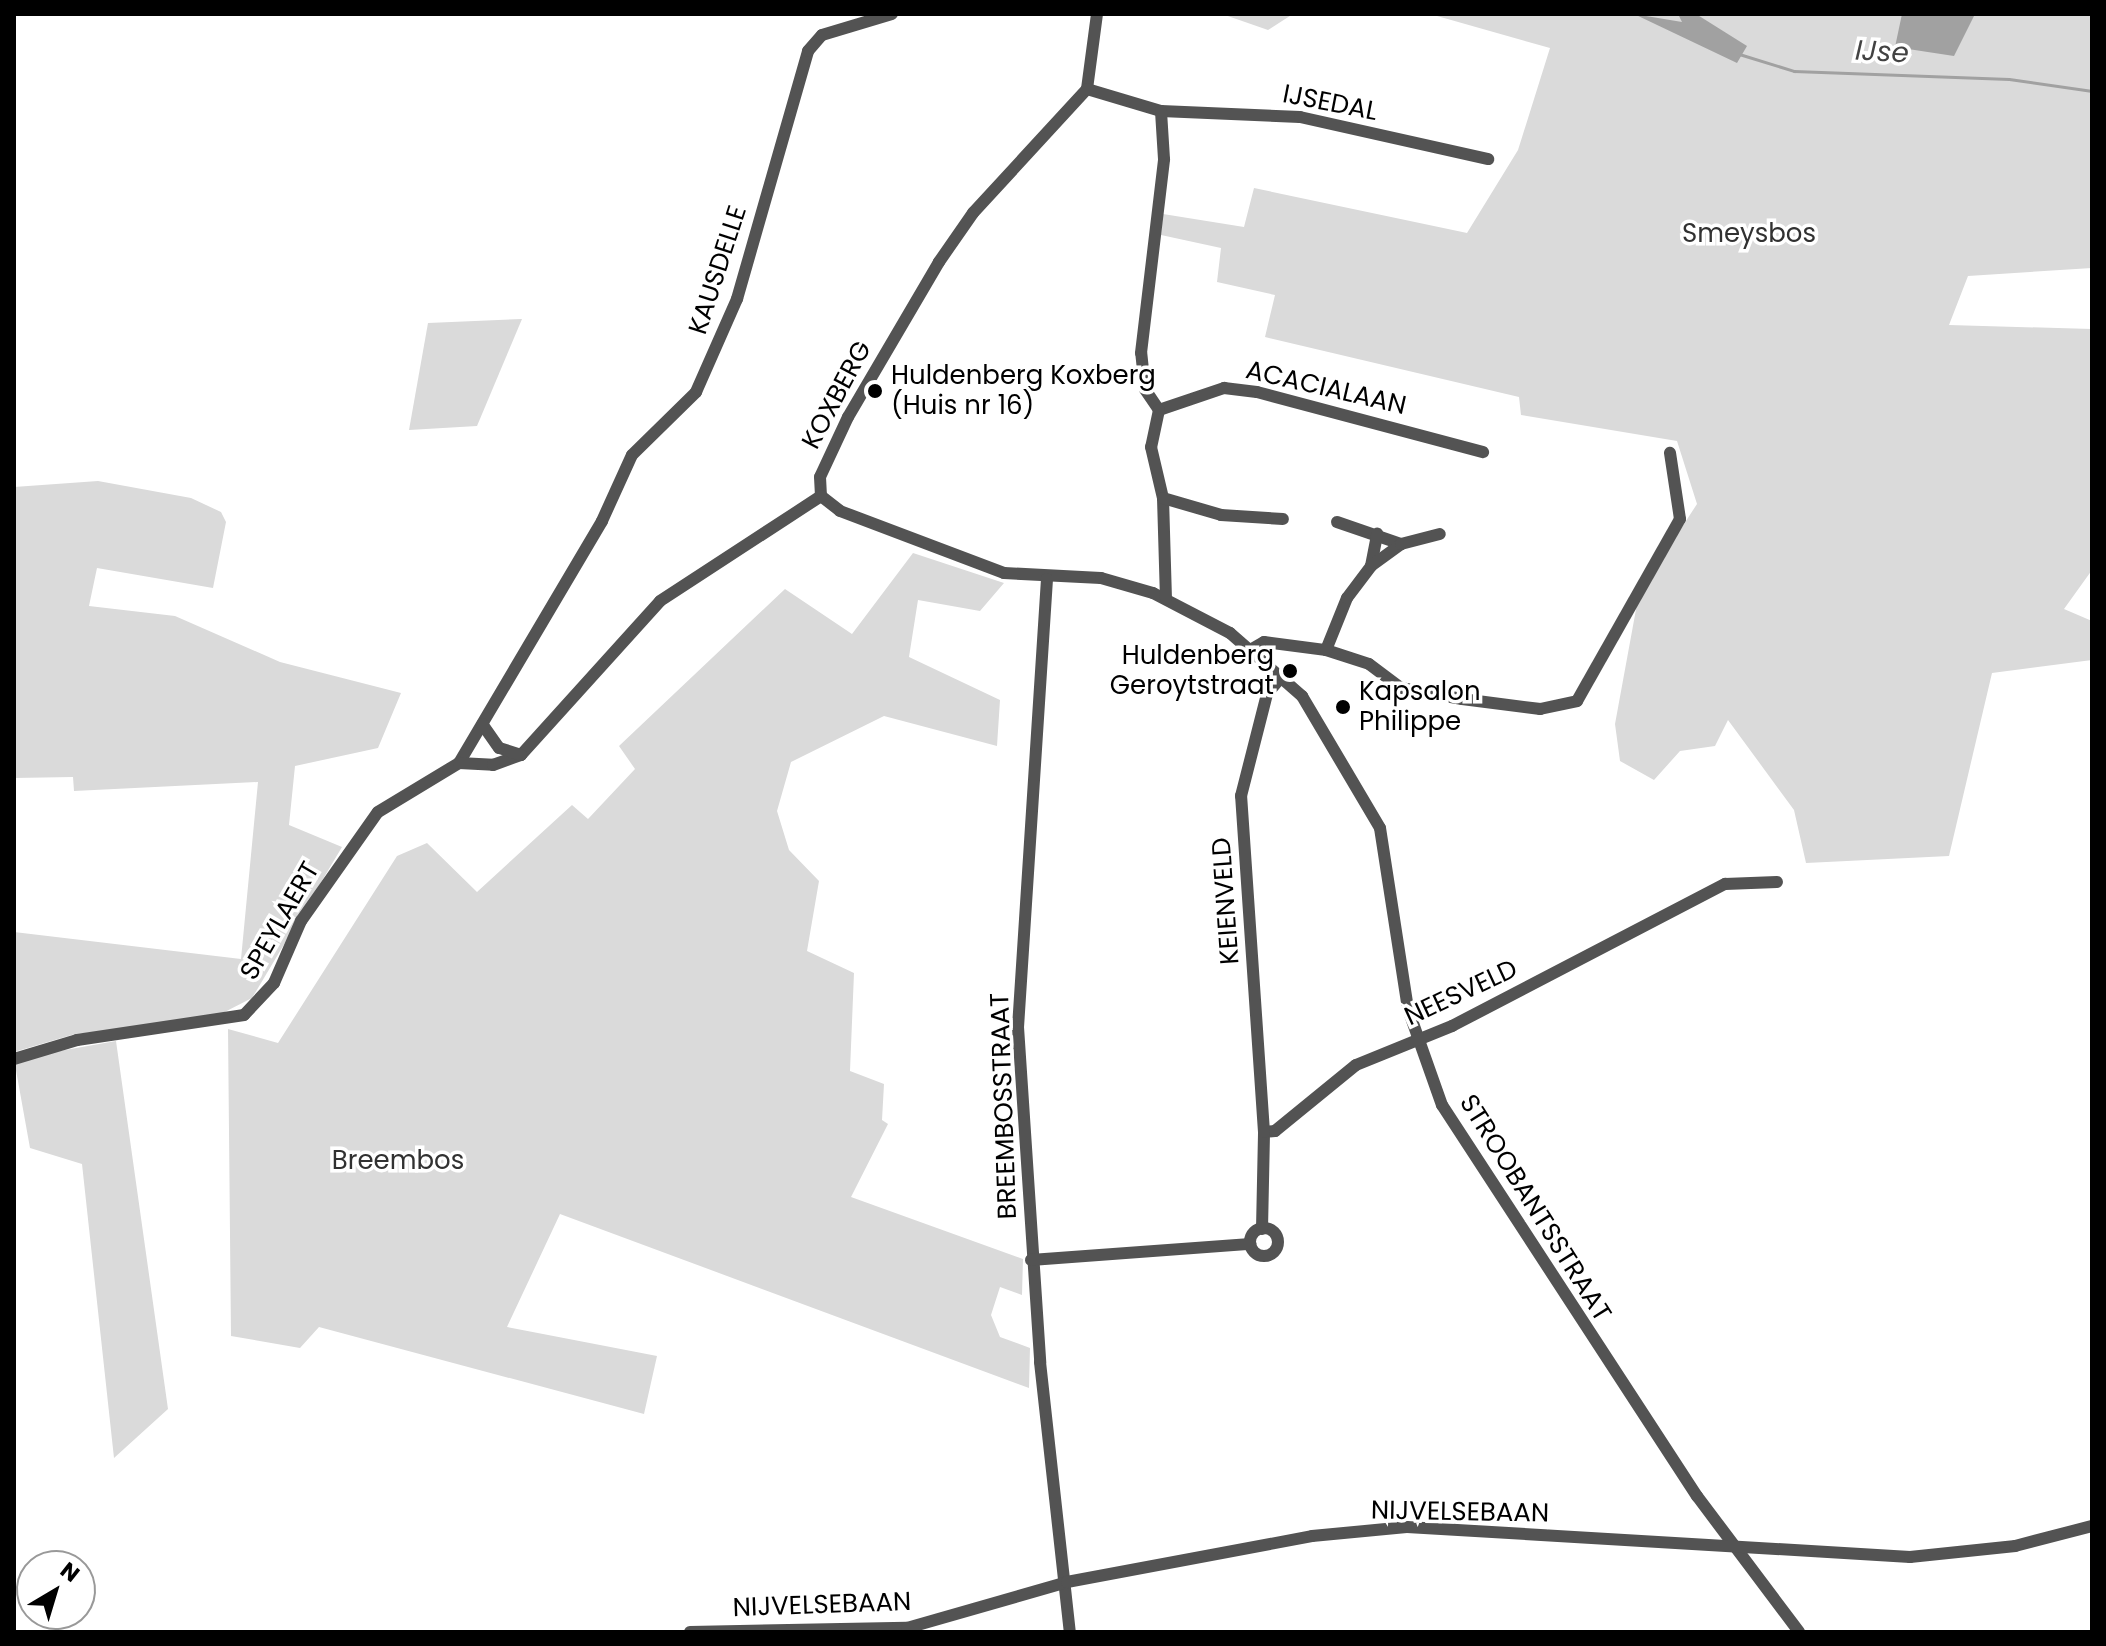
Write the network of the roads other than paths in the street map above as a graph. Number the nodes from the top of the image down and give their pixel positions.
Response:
1 (892, 14) edge
2 (1097, 14) edge
3 (1087, 89) junction
4 (1161, 111) junction
5 (1488, 159) dead end
6 (1159, 410) junction
7 (1483, 452) dead end
8 (1670, 453) dead end
9 (821, 496) junction
10 (1163, 498) junction
11 (1283, 519) dead end
12 (1337, 522) dead end
13 (1377, 534) junction
14 (1440, 534) dead end
15 (1401, 544) junction
16 (1371, 566) junction
17 (1047, 579) junction
18 (1166, 599) junction
19 (1252, 649) junction
20 (1326, 650) junction
21 (1282, 676) junction
22 (482, 724) junction
23 (521, 755) junction
24 (459, 763) junction
25 (1777, 882) dead end
26 (1417, 1040) junction
27 (14, 1059) edge
28 (1264, 1132) junction
29 (1262, 1229) junction
30 (1250, 1244) junction
31 (1031, 1260) junction
32 (2092, 1526) edge
33 (1735, 1548) junction
34 (1067, 1582) junction
35 (690, 1632) edge
36 (1070, 1632) edge
37 (1799, 1632) edge

1 - 22 street, KAUSDELLE
2 - 3 street, KOXBERG
3 - 4 street, IJSEDAL
3 - 9 street, KOXBERG
4 - 5 street, IJSEDAL
4 - 6 street
6 - 7 street, ACACIALAAN
6 - 10 street
8 - 20 street
9 - 17 street
9 - 23 street
10 - 11 street
10 - 18 street
12 - 13 street
13 - 15 street
13 - 16 street
14 - 15 street
15 - 16 street
16 - 20 street
17 - 18 street
17 - 31 street, BREEMBOSSTRAAT
18 - 19 street
19 - 20 street
19 - 21 street, STROOBANTSSTRAAT
21 - 26 street, STROOBANTSSTRAAT
21 - 28 street, KEIENVELD
22 - 23 street
22 - 24 street, SPEYLAERT
23 - 24 street
24 - 27 street, SPEYLAERT
25 - 26 street, NEESVELD
26 - 28 street, NEESVELD
26 - 33 street, STROOBANTSSTRAAT
28 - 29 street
29 - 30 street
29 - 30 street
30 - 31 street
31 - 34 street, BREEMBOSSTRAAT
32 - 33 street, NIJVELSEBAAN
33 - 34 street, NIJVELSEBAAN
33 - 37 street, STROOBANTSSTRAAT
34 - 35 street, NIJVELSEBAAN
34 - 36 street, BREEMBOSSTRAAT

